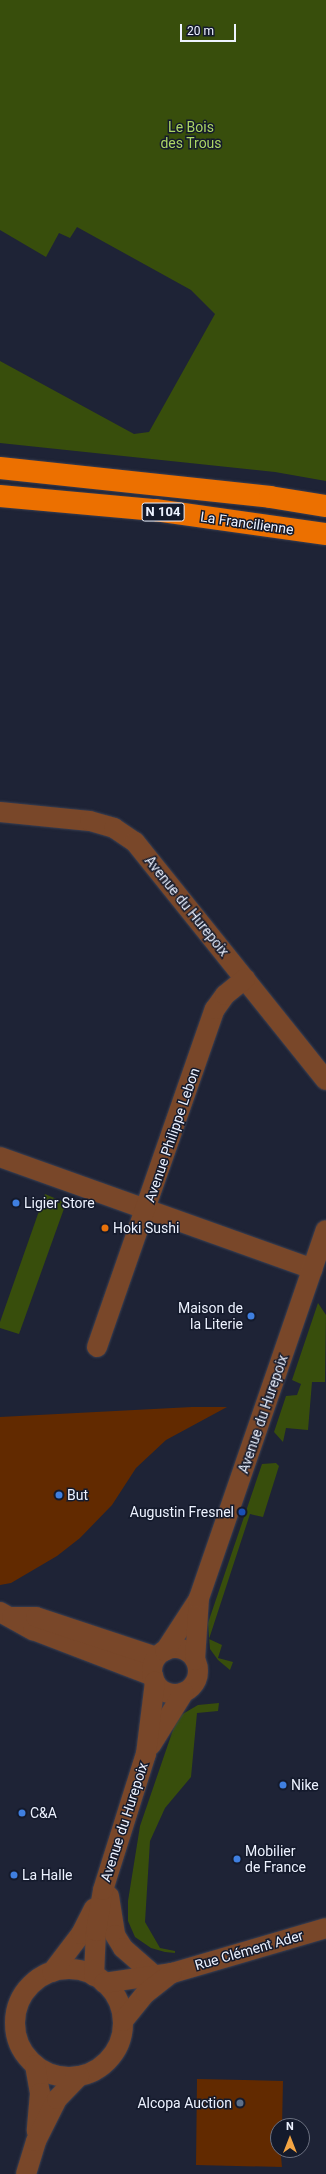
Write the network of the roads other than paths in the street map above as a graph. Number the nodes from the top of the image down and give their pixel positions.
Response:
1 (0, 468) edge
2 (0, 496) edge
3 (326, 506) edge
4 (326, 534) edge
5 (0, 812) edge
6 (245, 979) junction
7 (326, 1080) edge
8 (0, 1157) edge
9 (146, 1210) junction
10 (326, 1230) edge
11 (313, 1269) junction
12 (97, 1347) dead end
13 (199, 1598) junction
14 (6, 1614) edge
15 (161, 1654) junction
16 (195, 1660) junction
17 (154, 1679) junction
18 (184, 1692) junction
19 (146, 1754) junction
20 (105, 1881) junction
21 (326, 1928) edge
22 (52, 1972) junction
23 (163, 1974) junction
24 (99, 1979) junction
25 (20, 2001) junction
26 (0, 2009) edge
27 (123, 2021) junction
28 (0, 2038) edge
29 (19, 2044) junction
30 (35, 2065) junction
31 (79, 2076) junction
32 (36, 2141) junction
33 (26, 2174) edge

1 - 3 highway, La Francilienne / N 104
2 - 4 highway, La Francilienne / N 104
5 - 6 street, Avenue du Hurepoix
6 - 7 street, Avenue du Hurepoix
6 - 9 street, Avenue Philippe Lebon
8 - 9 street
9 - 11 street
9 - 12 street, Avenue Philippe Lebon
10 - 11 street, Avenue du Hurepoix
11 - 13 street, Avenue du Hurepoix
13 - 15 street, Avenue du Hurepoix
13 - 16 street, Avenue du Hurepoix
14 - 15 street
14 - 17 street
15 - 16 street
15 - 17 street
16 - 18 street
17 - 18 street
17 - 19 street, Avenue du Hurepoix
18 - 19 street, Avenue du Hurepoix
19 - 20 street, Avenue du Hurepoix
20 - 22 street, Avenue du Hurepoix
20 - 23 street
20 - 24 street, Avenue du Hurepoix
21 - 23 street, Rue Clément Ader
22 - 24 street
22 - 25 street
23 - 24 street, Rue Clément Ader
23 - 27 street, Rue Clément Ader
24 - 27 street
25 - 26 street
25 - 29 street
27 - 31 street
28 - 29 street
29 - 30 street
30 - 31 street
30 - 32 street
31 - 32 street
32 - 33 street

